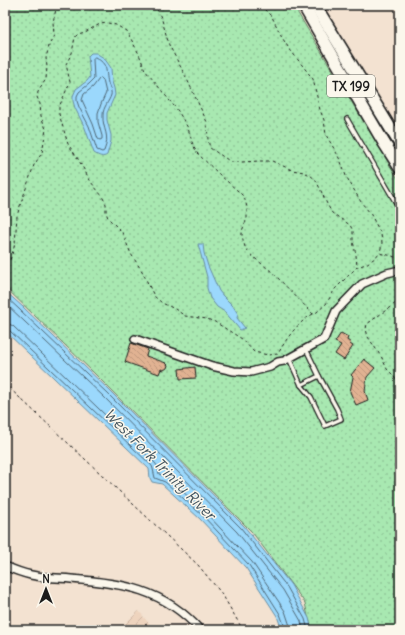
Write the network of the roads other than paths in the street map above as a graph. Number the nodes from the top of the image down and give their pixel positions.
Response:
1 (303, 5) edge
2 (315, 5) edge
3 (322, 27) junction
4 (347, 119) dead end
5 (400, 144) edge
6 (400, 168) edge
7 (400, 210) edge
8 (400, 270) edge
9 (135, 339) dead end
10 (306, 349) junction
11 (289, 358) junction
12 (319, 376) junction
13 (301, 385) junction
14 (5, 566) edge
15 (200, 630) edge

1 - 3 main road, TX 199
2 - 3 main road, TX 199
3 - 5 main road, TX 199
3 - 6 main road, TX 199
4 - 7 lane
8 - 10 street
9 - 11 street
10 - 11 street
10 - 12 lane
11 - 13 lane
12 - 13 lane
12 - 13 lane
14 - 15 street

